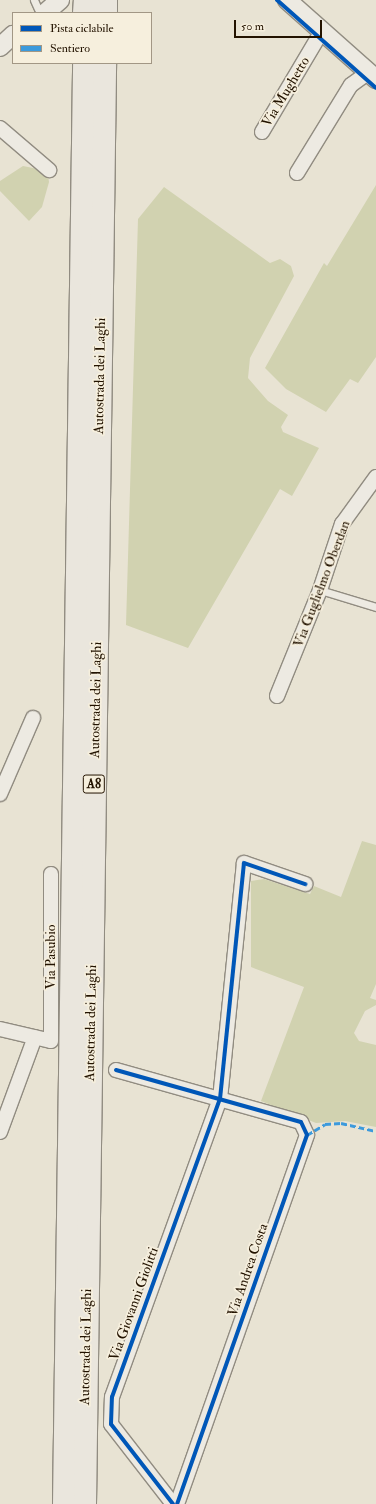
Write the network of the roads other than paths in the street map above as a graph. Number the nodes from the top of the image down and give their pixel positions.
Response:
1 (60, 0) edge
2 (84, 0) edge
3 (106, 0) edge
4 (287, 0) edge
5 (40, 7) edge
6 (84, 12) edge
7 (106, 12) edge
8 (322, 31) junction
9 (12, 36) edge
10 (0, 47) edge
11 (84, 64) edge
12 (105, 64) edge
13 (373, 75) edge
14 (0, 128) edge
15 (262, 132) dead end
16 (49, 170) dead end
17 (297, 173) dead end
18 (376, 477) edge
19 (320, 590) junction
20 (376, 607) edge
21 (278, 696) dead end
22 (33, 718) dead end
23 (0, 794) edge
24 (51, 874) dead end
25 (305, 884) dead end
26 (0, 1029) edge
27 (35, 1037) junction
28 (116, 1070) dead end
29 (220, 1099) junction
30 (0, 1132) edge
31 (64, 1504) edge
32 (84, 1504) edge
33 (173, 1504) edge
34 (177, 1504) edge

1 - 5 street
2 - 6 highway
3 - 7 highway
4 - 8 street
8 - 13 street
8 - 15 street, Via Mughetto
9 - 10 street
11 - 31 highway, Autostrada dei Laghi / A8
12 - 32 highway, Autostrada dei Laghi / A8
13 - 17 street
14 - 16 street
18 - 19 street, Via Guglielmo Oberdan
19 - 20 lane
19 - 21 street, Via Guglielmo Oberdan
22 - 23 street
24 - 27 street, Via Pasubio
25 - 29 street, Via Giovanni Giolitti
26 - 27 street
27 - 30 street
28 - 29 street
29 - 33 street, Via Giovanni Giolitti
29 - 34 street, Via Andrea Costa

